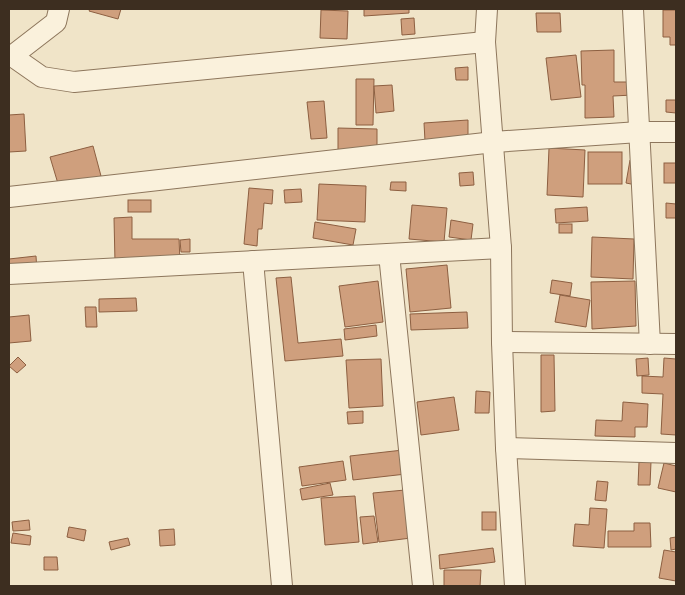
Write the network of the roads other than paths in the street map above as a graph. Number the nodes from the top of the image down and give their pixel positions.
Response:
1 (59, 9) edge
2 (487, 9) edge
3 (633, 9) edge
4 (485, 42) junction
5 (11, 56) edge
6 (639, 132) junction
7 (676, 132) edge
8 (494, 142) junction
9 (9, 197) edge
10 (501, 248) junction
11 (389, 254) junction
12 (253, 261) junction
13 (9, 274) edge
14 (502, 342) junction
15 (650, 344) junction
16 (676, 344) edge
17 (506, 448) junction
18 (676, 453) edge
19 (282, 586) edge
20 (423, 586) edge
21 (514, 586) edge

1 - 5 street
2 - 4 street
3 - 6 street
4 - 5 street
4 - 8 street
6 - 7 street
6 - 8 street
6 - 15 street
8 - 9 street
8 - 10 street
10 - 11 street
10 - 14 street
11 - 12 street
11 - 20 street
12 - 13 street
12 - 19 street
14 - 15 street
14 - 17 street
15 - 16 street
17 - 18 street
17 - 21 street

